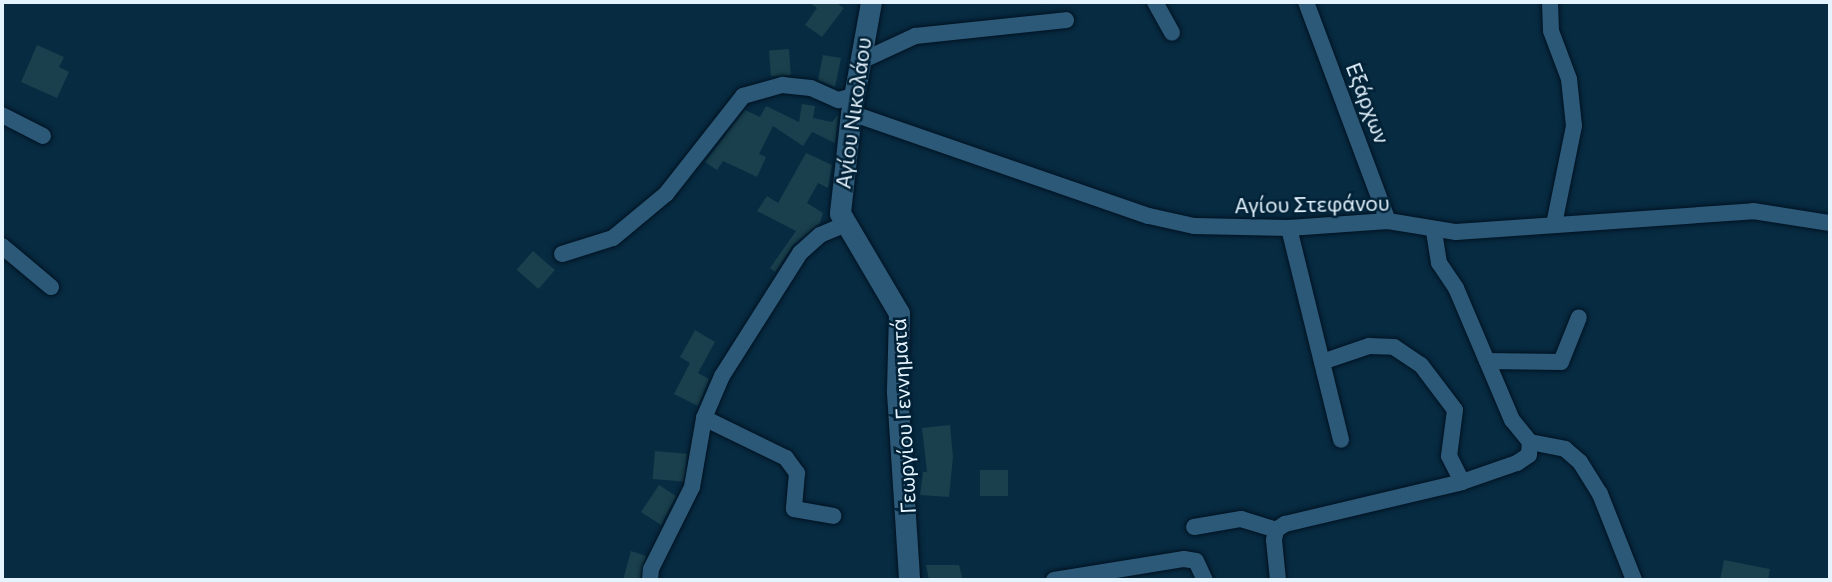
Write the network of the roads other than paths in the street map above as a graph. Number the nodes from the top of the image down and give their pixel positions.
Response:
1 (871, 2) edge
2 (1154, 2) edge
3 (1306, 2) edge
4 (1550, 2) edge
5 (1066, 20) dead end
6 (1172, 33) dead end
7 (859, 62) junction
8 (852, 105) junction
9 (2, 116) edge
10 (43, 136) dead end
11 (1388, 221) junction
12 (1830, 223) edge
13 (1554, 224) junction
14 (844, 225) junction
15 (1289, 228) junction
16 (1434, 231) junction
17 (2, 246) edge
18 (562, 254) dead end
19 (51, 287) dead end
20 (1579, 317) dead end
21 (1487, 361) junction
22 (1322, 362) junction
23 (704, 418) junction
24 (1341, 440) dead end
25 (1530, 442) junction
26 (1462, 482) junction
27 (833, 516) dead end
28 (1194, 527) dead end
29 (1276, 530) junction
30 (650, 580) edge
31 (909, 580) edge
32 (1054, 580) edge
33 (1205, 580) edge
34 (1278, 580) edge
35 (1634, 580) edge

1 - 7 street, Αγίου Νικολάου
2 - 6 street
3 - 11 street, Εξάρχων
4 - 13 street
5 - 7 street
7 - 8 street, Αγίου Νικολάου
8 - 14 street, Αγίου Νικολάου
8 - 15 street, Αγίου Στεφάνου
8 - 18 street, Αγίου Στεφάνου
9 - 10 street
11 - 15 street, Αγίου Στεφάνου
11 - 16 street, Αγίου Στεφάνου
12 - 13 street, Αγίου Στεφάνου
13 - 16 street, Αγίου Στεφάνου
14 - 23 street
14 - 31 street, Γεωργίου Γεννηματά
15 - 22 street
16 - 21 street
17 - 19 street
20 - 21 street
21 - 25 street
22 - 24 street
22 - 26 street
23 - 27 street
23 - 30 street
25 - 26 street
25 - 35 street
26 - 29 street
28 - 29 street
29 - 34 street
32 - 33 street

